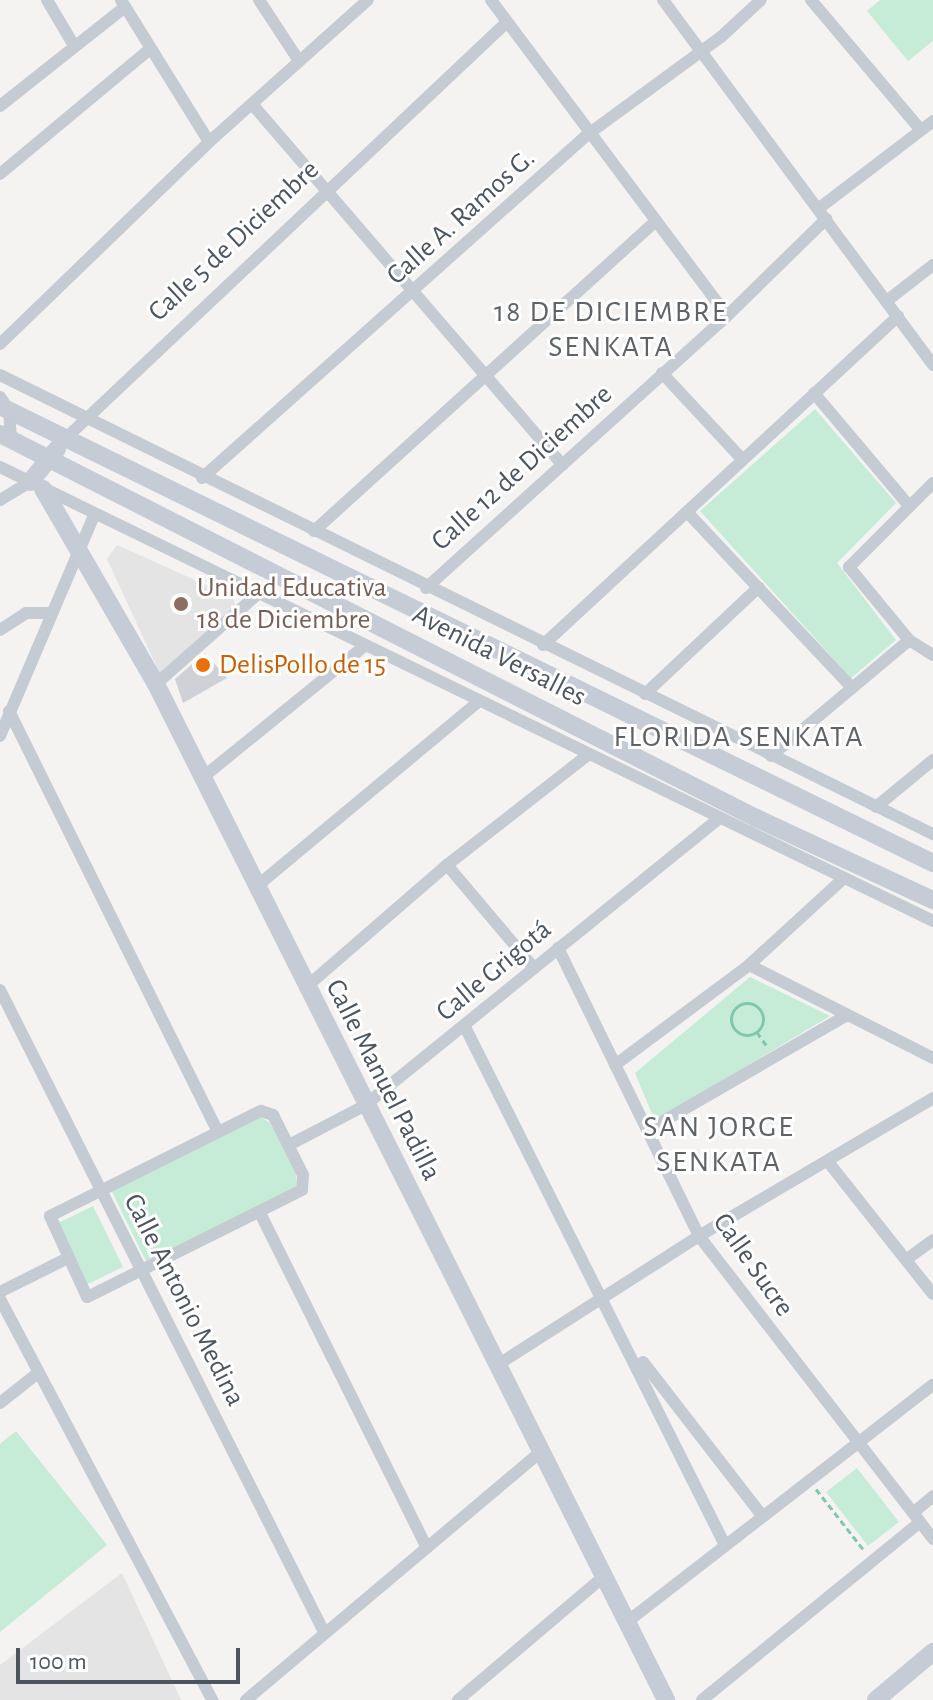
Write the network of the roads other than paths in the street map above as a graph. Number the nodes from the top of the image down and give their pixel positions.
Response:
1 (47, 0) edge
2 (259, 0) edge
3 (368, 0) edge
4 (491, 0) edge
5 (663, 0) edge
6 (761, 0) edge
7 (811, 0) edge
8 (123, 4) edge
9 (507, 22) junction
10 (73, 44) junction
11 (150, 49) junction
12 (700, 51) junction
13 (299, 61) junction
14 (252, 104) junction
15 (0, 106) edge
16 (933, 121) edge
17 (921, 130) junction
18 (587, 135) junction
19 (209, 142) junction
20 (0, 174) edge
21 (331, 191) junction
22 (822, 214) junction
23 (656, 221) junction
24 (933, 265) edge
25 (415, 291) junction
26 (888, 300) junction
27 (727, 316) junction
28 (898, 316) junction
29 (0, 344) edge
30 (933, 365) edge
31 (662, 373) junction
32 (0, 375) edge
33 (488, 377) junction
34 (814, 393) junction
35 (3, 404) edge
36 (83, 417) junction
37 (6, 437) edge
38 (66, 438) junction
39 (49, 459) junction
40 (742, 459) junction
41 (562, 465) junction
42 (0, 467) edge
43 (202, 478) junction
44 (933, 483) edge
45 (37, 485) junction
46 (0, 500) edge
47 (909, 506) junction
48 (687, 512) junction
49 (94, 516) junction
50 (314, 531) junction
51 (78, 549) junction
52 (759, 587) junction
53 (426, 588) junction
54 (259, 593) junction
55 (51, 613) junction
56 (0, 630) edge
57 (909, 640) junction
58 (543, 645) junction
59 (363, 647) junction
60 (932, 652) edge
61 (156, 684) junction
62 (852, 688) junction
63 (645, 694) junction
64 (478, 702) junction
65 (9, 711) junction
66 (0, 736) edge
67 (588, 755) junction
68 (771, 756) junction
69 (933, 760) edge
70 (202, 778) junction
71 (876, 807) junction
72 (720, 818) junction
73 (933, 834) edge
74 (933, 863) edge
75 (447, 865) junction
76 (844, 878) junction
77 (256, 887) junction
78 (933, 900) edge
79 (933, 921) edge
80 (558, 948) junction
81 (749, 965) junction
82 (534, 968) junction
83 (305, 988) junction
84 (0, 990) edge
85 (847, 1015) junction
86 (465, 1027) junction
87 (933, 1058) edge
88 (615, 1065) junction
89 (933, 1098) edge
90 (364, 1106) junction
91 (217, 1130) junction
92 (648, 1130) junction
93 (289, 1145) junction
94 (829, 1163) junction
95 (100, 1189) junction
96 (260, 1213) junction
97 (699, 1236) junction
98 (933, 1240) edge
99 (68, 1258) junction
100 (907, 1259) junction
101 (144, 1272) junction
102 (0, 1292) edge
103 (933, 1294) edge
104 (603, 1298) junction
105 (0, 1299) edge
106 (628, 1342) junction
107 (499, 1364) junction
108 (38, 1373) junction
109 (933, 1385) edge
110 (0, 1403) edge
111 (854, 1443) junction
112 (538, 1454) junction
113 (933, 1496) edge
114 (761, 1514) junction
115 (917, 1518) junction
116 (933, 1539) edge
117 (724, 1543) junction
118 (427, 1548) junction
119 (604, 1576) junction
120 (627, 1622) junction
121 (324, 1632) junction
122 (933, 1652) edge
123 (663, 1699) edge
124 (212, 1700) edge
125 (246, 1700) edge
126 (458, 1700) edge
127 (702, 1700) edge
128 (876, 1700) edge

1 - 10 street
2 - 13 street
3 - 13 street
4 - 9 street
5 - 12 street
6 - 12 street, Calle A. Ramos G.
7 - 17 street
8 - 10 street
8 - 11 street
9 - 18 street
9 - 21 street, Calle 5 de Diciembre
10 - 15 street
11 - 19 street
11 - 20 street
12 - 18 street, Calle A. Ramos G.
12 - 22 street
13 - 14 street
14 - 19 street
14 - 21 street
16 - 17 street, Calle 12 de Diciembre
17 - 22 street, Calle 12 de Diciembre
18 - 23 street
18 - 25 street, Calle A. Ramos G.
19 - 29 street
21 - 25 street
21 - 36 street, Calle 5 de Diciembre
22 - 26 street
22 - 27 street, Calle 12 de Diciembre
23 - 27 street
23 - 33 street
24 - 26 street
25 - 33 street
25 - 43 street, Calle A. Ramos G.
26 - 28 street
27 - 31 street, Calle 12 de Diciembre
28 - 30 street
28 - 34 street
31 - 40 street
31 - 41 street, Calle 12 de Diciembre
32 - 36 street, Avenida Versalles
33 - 41 street
33 - 50 street
34 - 40 street
34 - 47 street
35 - 37 street
35 - 38 street, Avenida Versalles
36 - 38 street, Calle 5 de Diciembre
36 - 43 street, Avenida Versalles
37 - 39 street, Avenida Versalles
38 - 39 street, Calle 5 de Diciembre
38 - 74 street, Avenida Versalles
39 - 45 street, Calle 5 de Diciembre
39 - 78 street, Avenida Versalles
40 - 48 street
41 - 53 street, Calle 12 de Diciembre
42 - 45 street, Avenida Versalles
43 - 50 street, Avenida Versalles
44 - 47 street
45 - 46 street, Calle 5 de Diciembre
45 - 49 street, Avenida Versalles
45 - 51 street, Calle Manuel Padilla
47 - 57 street
48 - 52 street
48 - 58 street
49 - 51 street
49 - 54 street, Avenida Versalles
50 - 53 street, Avenida Versalles
51 - 55 street
51 - 61 street, Calle Manuel Padilla
52 - 62 street
52 - 63 street
53 - 58 street, Avenida Versalles
54 - 59 street, Avenida Versalles
54 - 61 street
55 - 56 street
55 - 65 street
57 - 60 street
57 - 62 street
58 - 63 street, Avenida Versalles
59 - 64 street, Avenida Versalles
59 - 70 street
61 - 70 street, Calle Manuel Padilla
62 - 68 street
63 - 68 street, Avenida Versalles
64 - 67 street, Avenida Versalles
64 - 77 street
65 - 66 street
65 - 91 street
67 - 72 street, Avenida Versalles
67 - 75 street
68 - 71 street, Avenida Versalles
69 - 71 street
70 - 77 street, Calle Manuel Padilla
71 - 73 street, Avenida Versalles
72 - 76 street, Avenida Versalles
72 - 80 street, Calle Grigotá
75 - 82 street
75 - 83 street
76 - 79 street, Avenida Versalles
76 - 81 street
77 - 83 street, Calle Manuel Padilla
80 - 82 street, Calle Grigotá
80 - 88 street, Calle Sucre
81 - 85 street
81 - 88 street
82 - 86 street, Calle Grigotá
83 - 90 street, Calle Manuel Padilla
84 - 95 street, Calle Antonio Medina
85 - 87 street
85 - 92 street
86 - 90 street, Calle Grigotá
86 - 104 street
88 - 92 street, Calle Sucre
89 - 94 street
90 - 93 street, Calle Grigotá
90 - 107 street, Calle Manuel Padilla
91 - 93 street
91 - 95 street
92 - 97 street, Calle Sucre
93 - 96 street
94 - 97 street
94 - 100 street
95 - 99 street
95 - 101 street, Calle Antonio Medina
96 - 101 street
96 - 118 street
97 - 104 street
97 - 111 street, Calle Sucre
98 - 100 street
99 - 101 street
99 - 102 street
100 - 103 street
101 - 121 street, Calle Antonio Medina
104 - 106 street
104 - 107 street
105 - 108 street
106 - 114 street
106 - 117 street
107 - 112 street, Calle Manuel Padilla
108 - 110 street
108 - 124 street
109 - 111 street
111 - 114 street
111 - 115 street, Calle Sucre
112 - 118 street
112 - 119 street, Calle Manuel Padilla
113 - 115 street
114 - 117 street
115 - 116 street, Calle Sucre
115 - 127 street
117 - 120 street
118 - 121 street
119 - 120 street, Calle Manuel Padilla
119 - 126 street
120 - 123 street, Calle Manuel Padilla
121 - 125 street
122 - 128 street

